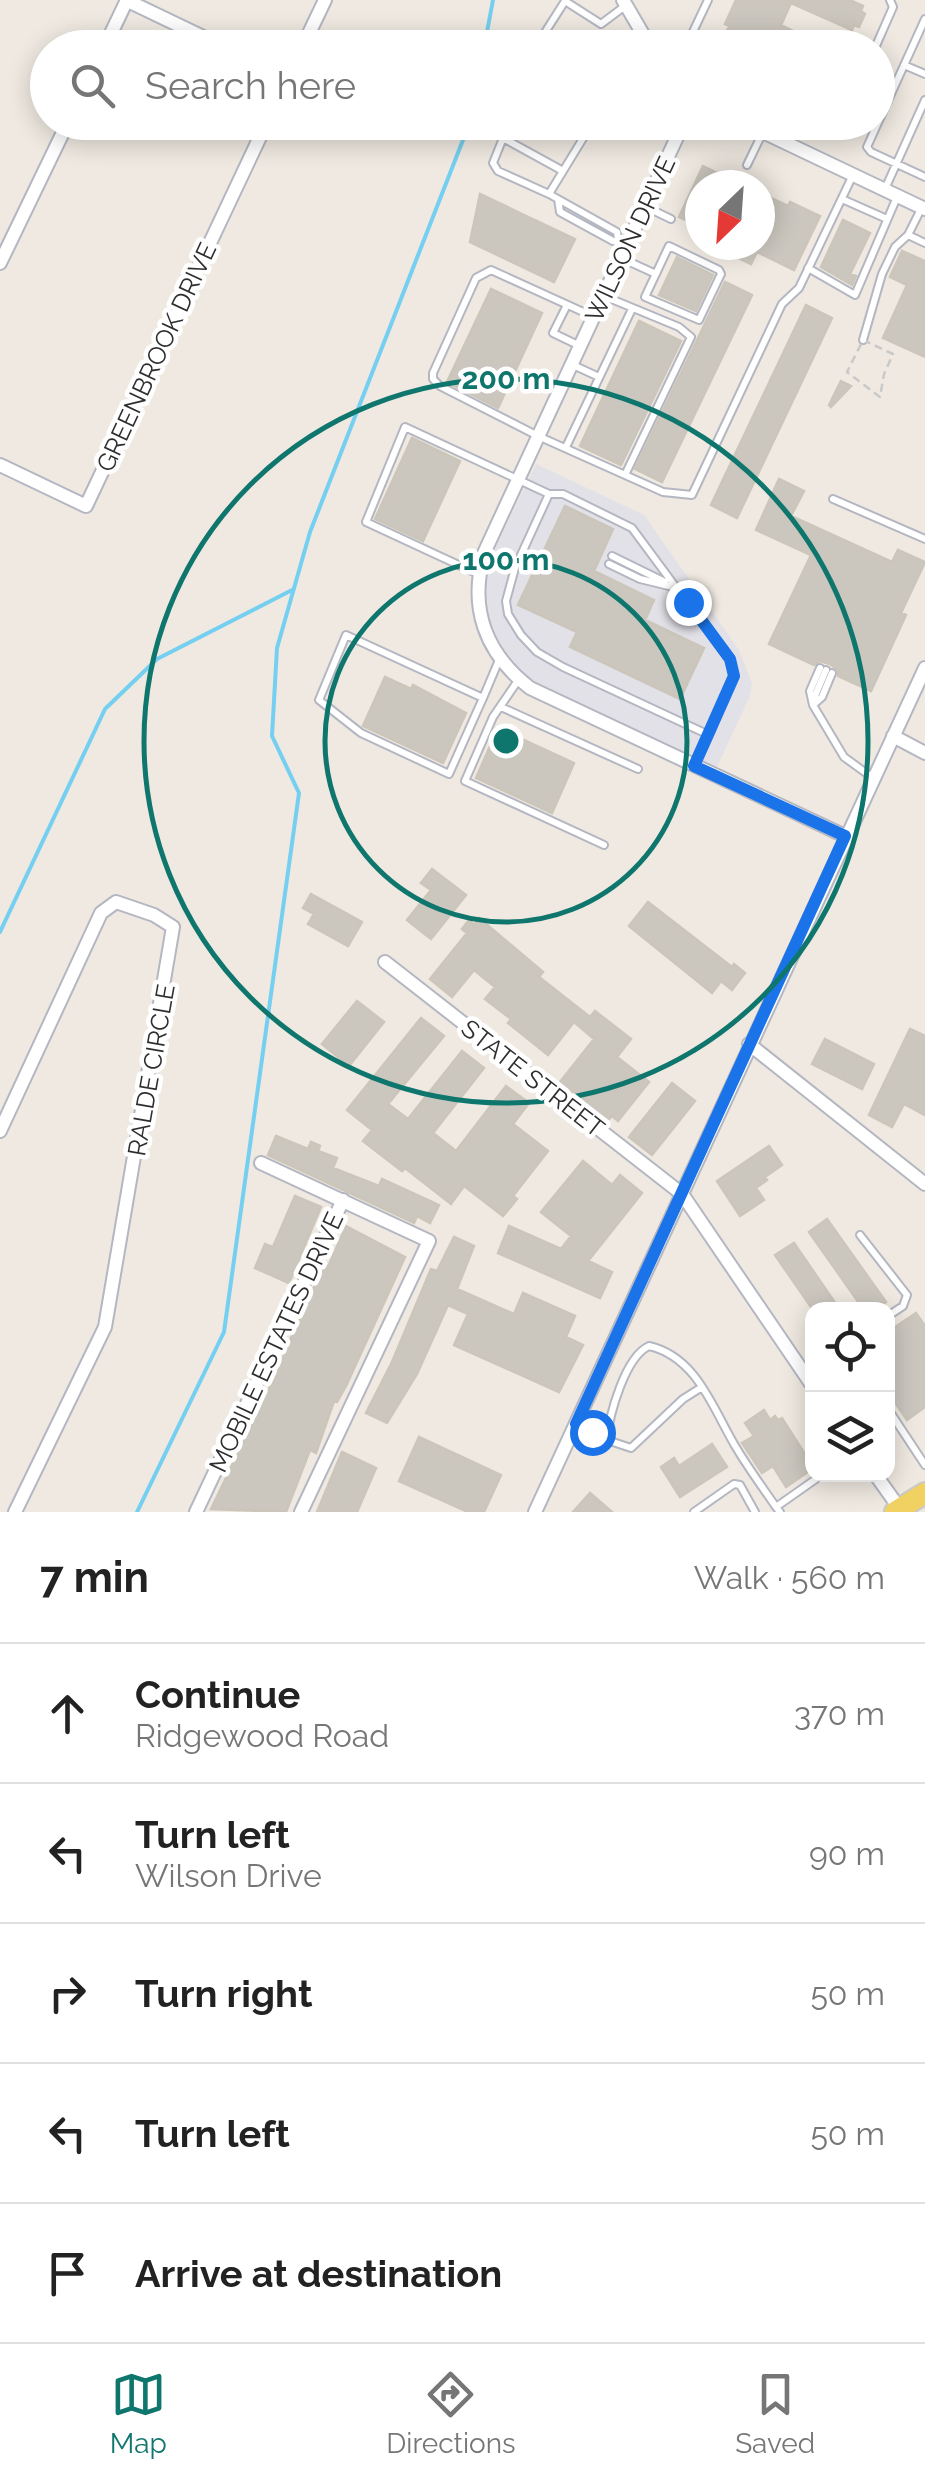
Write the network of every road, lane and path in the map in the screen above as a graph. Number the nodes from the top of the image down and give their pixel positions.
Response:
1 (127, 0) edge
2 (325, 0) edge
3 (708, 0) edge
4 (890, 0) edge
5 (625, 3) edge
6 (925, 19) edge
7 (113, 30) edge
8 (189, 30) edge
9 (311, 30) edge
10 (547, 30) edge
11 (641, 30) edge
12 (695, 30) edge
13 (883, 30) edge
14 (904, 65) junction
15 (925, 74) edge
16 (895, 85) edge
17 (925, 100) edge
18 (59, 140) edge
19 (258, 140) edge
20 (503, 140) edge
21 (508, 140) edge
22 (582, 140) edge
23 (676, 140) edge
24 (760, 140) edge
25 (778, 140) edge
26 (789, 140) edge
27 (870, 140) edge
28 (787, 144) junction
29 (895, 164) junction
30 (747, 165) dead end
31 (563, 171) junction
32 (853, 175) junction
33 (925, 177) edge
34 (891, 193) junction
35 (549, 194) junction
36 (558, 199) junction
37 (842, 199) junction
38 (645, 206) junction
39 (924, 208) edge
40 (591, 218) junction
41 (671, 219) dead end
42 (887, 220) junction
43 (586, 226) junction
44 (908, 235) junction
45 (623, 242) junction
46 (925, 243) edge
47 (621, 258) junction
48 (0, 263) edge
49 (808, 268) junction
50 (656, 274) junction
51 (603, 296) junction
52 (567, 304) junction
53 (632, 309) junction
54 (593, 317) junction
55 (863, 340) junction
56 (580, 346) junction
57 (571, 364) junction
58 (599, 378) junction
59 (538, 436) junction
60 (566, 447) junction
61 (0, 465) edge
62 (625, 474) junction
63 (517, 480) junction
64 (549, 494) junction
65 (833, 499) dead end
66 (925, 539) edge
67 (610, 560) dead end
68 (478, 574) junction
69 (678, 588) junction
70 (499, 659) junction
71 (925, 668) edge
72 (519, 679) junction
73 (483, 698) junction
74 (814, 704) junction
75 (500, 707) junction
76 (709, 736) junction
77 (893, 736) junction
78 (925, 753) edge
79 (694, 766) junction
80 (638, 769) dead end
81 (873, 778) junction
82 (845, 836) junction
83 (604, 844) dead end
84 (385, 962) dead end
85 (749, 1044) junction
86 (0, 1131) edge
87 (261, 1163) dead end
88 (925, 1184) edge
89 (682, 1194) junction
90 (343, 1200) junction
91 (860, 1235) dead end
92 (895, 1311) edge
93 (805, 1365) edge
94 (702, 1386) junction
95 (895, 1420) edge
96 (576, 1424) junction
97 (608, 1435) junction
98 (925, 1465) edge
99 (813, 1482) edge
100 (881, 1482) edge
101 (924, 1495) edge
102 (778, 1510) edge
103 (898, 1511) edge
104 (15, 1512) edge
105 (196, 1512) edge
106 (301, 1512) edge
107 (535, 1512) edge
108 (694, 1512) edge
109 (755, 1512) edge

1 - 7 street
1 - 8 street
2 - 9 street
3 - 12 lane
4 - 13 lane
5 - 10 lane
5 - 11 street
6 - 14 lane
14 - 15 lane
14 - 16 lane
17 - 29 lane
18 - 48 street
19 - 61 street, GREENBROOK DRIVE
20 - 35 lane
21 - 31 lane
22 - 31 lane
23 - 38 street, WILSON DRIVE
24 - 30 lane
25 - 28 street
26 - 28 lane
27 - 29 lane
28 - 32 street
29 - 33 lane
29 - 34 lane
31 - 35 lane
32 - 34 street
32 - 37 lane
34 - 39 street
34 - 42 lane
35 - 36 lane
36 - 40 lane
36 - 43 lane
37 - 42 lane
37 - 49 lane
38 - 41 lane
38 - 45 street, WILSON DRIVE
39 - 44 lane
40 - 43 lane
40 - 45 lane
42 - 49 lane
43 - 45 lane
44 - 46 lane
44 - 55 lane
45 - 47 street, WILSON DRIVE
47 - 50 lane
47 - 51 street, WILSON DRIVE
49 - 62 lane
50 - 50 lane
51 - 53 lane
51 - 54 street, WILSON DRIVE
52 - 54 lane
52 - 56 lane
52 - 59 lane
53 - 58 lane
53 - 62 lane
54 - 56 street, WILSON DRIVE
55 - 55 path
56 - 57 street, WILSON DRIVE
57 - 58 lane
57 - 59 street, WILSON DRIVE
58 - 60 lane
59 - 60 lane
59 - 63 street, WILSON DRIVE
60 - 62 lane
63 - 64 lane
63 - 68 street, WILSON DRIVE
63 - 68 lane
64 - 69 lane
64 - 76 lane
65 - 66 lane
67 - 69 lane
68 - 70 street, WILSON DRIVE
69 - 76 lane
70 - 72 street, WILSON DRIVE
70 - 73 lane
71 - 77 street
72 - 75 lane
72 - 79 street, WILSON DRIVE
73 - 73 lane
74 - 74 lane
74 - 81 lane
75 - 80 lane
75 - 83 lane
76 - 79 lane
77 - 78 street
77 - 81 street
79 - 82 street, WILSON DRIVE
81 - 82 street
82 - 85 street
84 - 89 street, STATE STREET
85 - 88 street
85 - 89 street
86 - 104 street, RALDE CIRCLE
87 - 90 street, MOBILE ESTATES DRIVE
89 - 93 street, STATE STREET
89 - 96 street
90 - 105 street, MOBILE ESTATES DRIVE
90 - 106 street
91 - 92 lane
94 - 97 lane
94 - 97 lane
94 - 102 lane
95 - 98 lane
96 - 97 lane
96 - 107 street
99 - 102 lane
100 - 103 street
101 - 103 main road
108 - 109 lane

